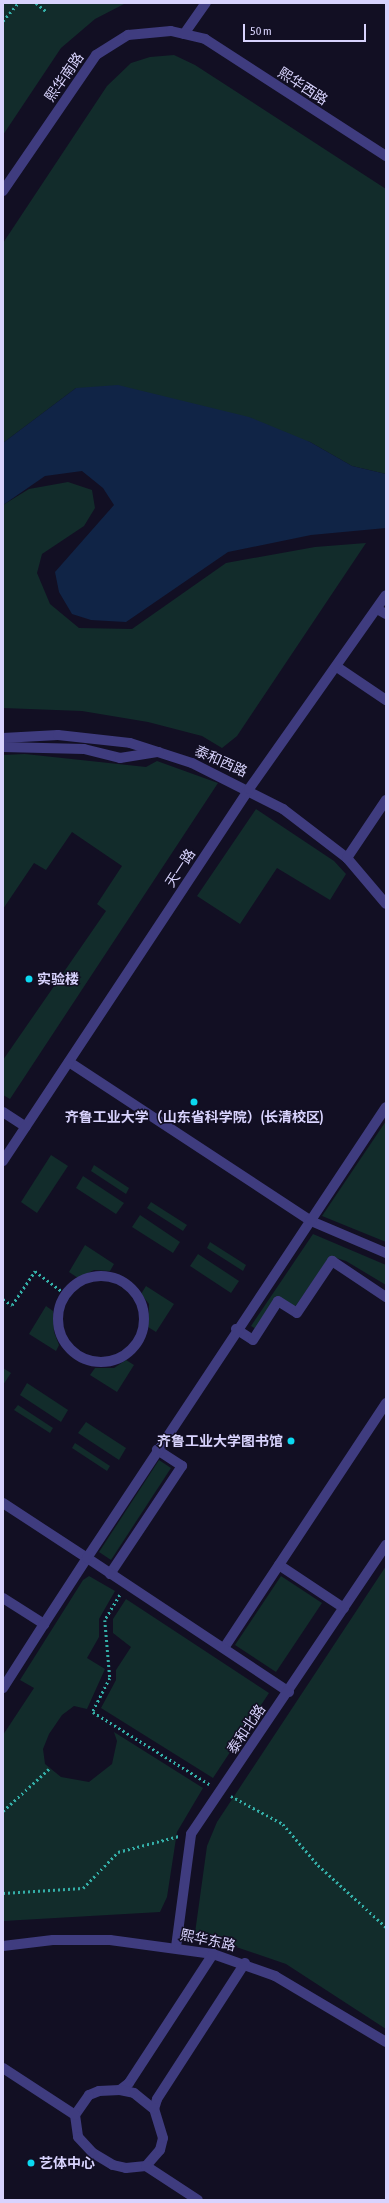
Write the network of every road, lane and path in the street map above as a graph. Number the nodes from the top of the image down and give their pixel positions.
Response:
1 (18, 3) edge
2 (36, 3) edge
3 (206, 3) edge
4 (46, 12) dead end
5 (3, 21) edge
6 (184, 34) junction
7 (205, 39) joint
8 (386, 156) edge
9 (3, 191) edge
10 (386, 595) edge
11 (382, 611) edge
12 (337, 667) junction
13 (386, 700) edge
14 (3, 738) edge
15 (3, 747) edge
16 (159, 752) junction
17 (249, 789) junction
18 (386, 800) edge
19 (347, 858) junction
20 (371, 888) junction
21 (386, 899) edge
22 (386, 904) edge
23 (69, 1062) junction
24 (386, 1107) edge
25 (3, 1112) edge
26 (26, 1127) junction
27 (3, 1161) edge
28 (311, 1221) junction
29 (386, 1253) edge
30 (65, 1294) junction
31 (386, 1297) edge
32 (3, 1299) edge
33 (236, 1329) junction
34 (386, 1403) edge
35 (157, 1450) junction
36 (3, 1504) edge
37 (386, 1544) edge
38 (87, 1558) junction
39 (279, 1565) junction
40 (110, 1574) junction
41 (126, 1584) junction
42 (3, 1598) edge
43 (344, 1608) junction
44 (44, 1624) junction
45 (224, 1648) junction
46 (3, 1688) edge
47 (289, 1692) junction
48 (50, 1768) dead end
49 (221, 1791) junction
50 (3, 1811) edge
51 (191, 1834) junction
52 (3, 1893) edge
53 (386, 1927) edge
54 (3, 1946) edge
55 (176, 1947) junction
56 (212, 1954) junction
57 (245, 1963) junction
58 (386, 2042) edge
59 (3, 2068) edge
60 (120, 2090) junction
61 (154, 2110) junction
62 (75, 2115) junction
63 (146, 2166) junction
64 (198, 2200) edge

1 - 5 path
2 - 4 path
3 - 6 street
6 - 7 street, 熙华南路
6 - 9 street, 熙华南路
7 - 8 street, 熙华西路
10 - 11 street, 天一路
11 - 12 street, 天一路
12 - 13 street
12 - 17 street, 天一路
14 - 16 street, 泰和西路
15 - 16 street
16 - 17 street, 泰和西路
17 - 19 street, 泰和西路
17 - 23 street, 天一路
18 - 19 street
19 - 20 street, 泰和西路
20 - 21 street
20 - 22 street, 泰和西路
23 - 26 street, 天一路
23 - 28 street
24 - 28 street
25 - 26 street
26 - 27 street, 天一路
28 - 29 street
28 - 33 street
30 - 30 street
30 - 32 path
31 - 33 street
33 - 35 street
34 - 39 street
35 - 38 street
35 - 40 street
36 - 38 street
37 - 43 street, 泰和北路
38 - 40 street
38 - 44 street
39 - 43 street
39 - 45 street
40 - 41 street
41 - 45 street
41 - 49 path
42 - 44 street
43 - 47 street, 泰和北路
44 - 46 street
45 - 47 street
47 - 49 street, 泰和北路
48 - 50 path
49 - 51 street, 泰和北路
49 - 53 path
51 - 52 path
51 - 55 street, 泰和北路
54 - 55 street, 熙华东路
55 - 56 street, 熙华东路
56 - 57 street, 熙华东路
56 - 60 street
57 - 58 street, 熙华东路
57 - 61 street
59 - 62 street
60 - 61 street
60 - 62 street
61 - 63 street
62 - 63 street
63 - 64 street

